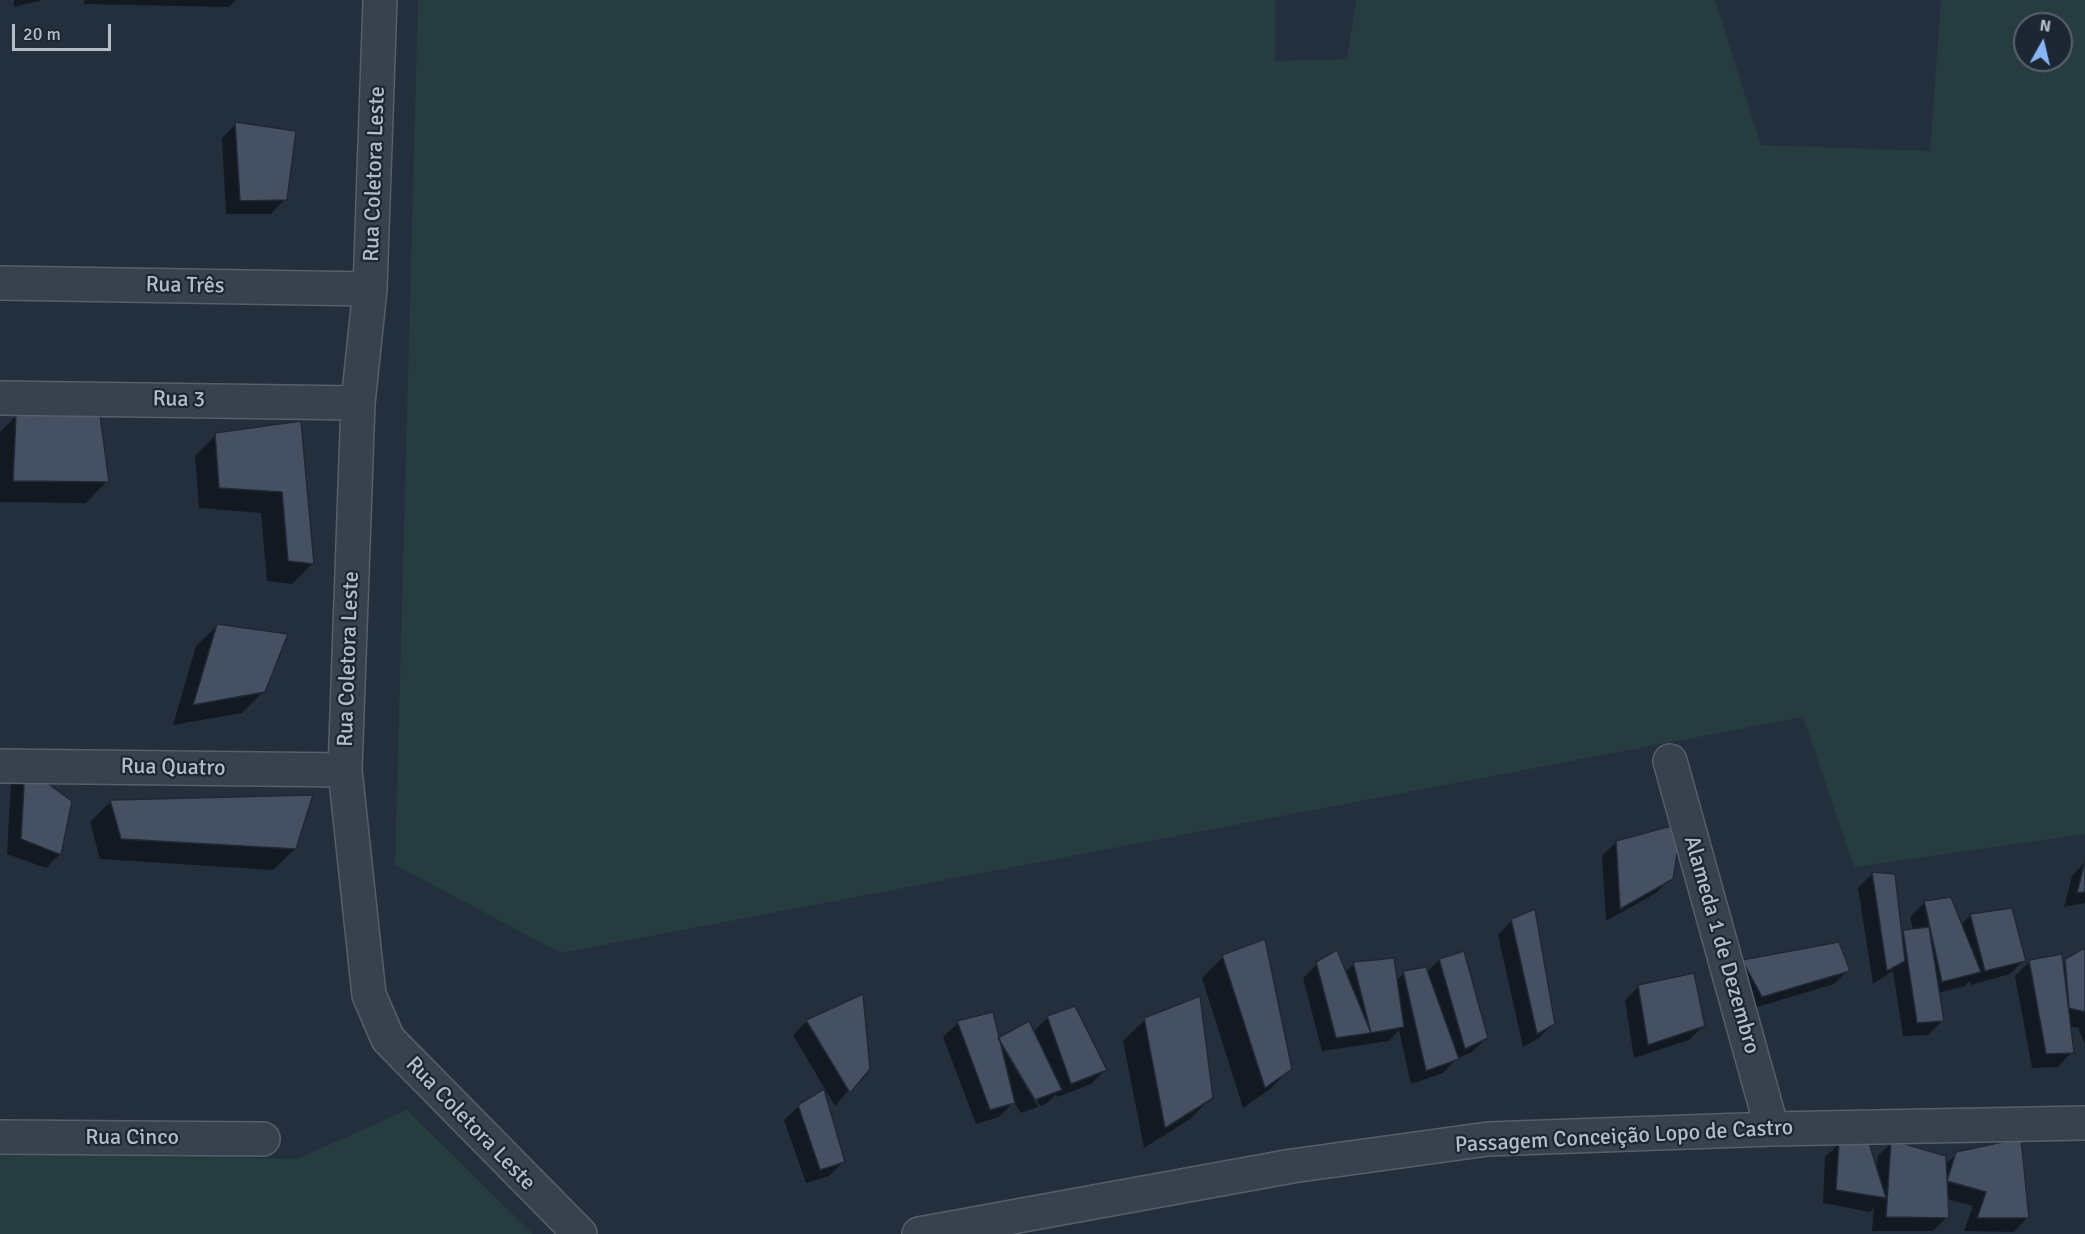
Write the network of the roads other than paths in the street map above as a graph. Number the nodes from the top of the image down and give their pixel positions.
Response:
1 (380, 0) edge
2 (0, 283) edge
3 (370, 289) junction
4 (0, 398) edge
5 (358, 403) junction
6 (1670, 761) dead end
7 (0, 766) edge
8 (345, 770) junction
9 (2085, 1123) edge
10 (1772, 1129) junction
11 (0, 1137) edge
12 (263, 1139) dead end
13 (580, 1234) edge
14 (919, 1234) edge

1 - 3 street, Rua Coletora Leste
2 - 3 street, Rua Três
3 - 5 street, Rua Coletora Leste
4 - 5 street, Rua 3
5 - 8 street, Rua Coletora Leste
6 - 10 street, Alameda 1 de Dezembro
7 - 8 street, Rua Quatro
8 - 13 street, Rua Coletora Leste
9 - 10 street, Passagem Conceição Lopo de Castro
10 - 14 street, Passagem Conceição Lopo de Castro
11 - 12 street, Rua Cinco

